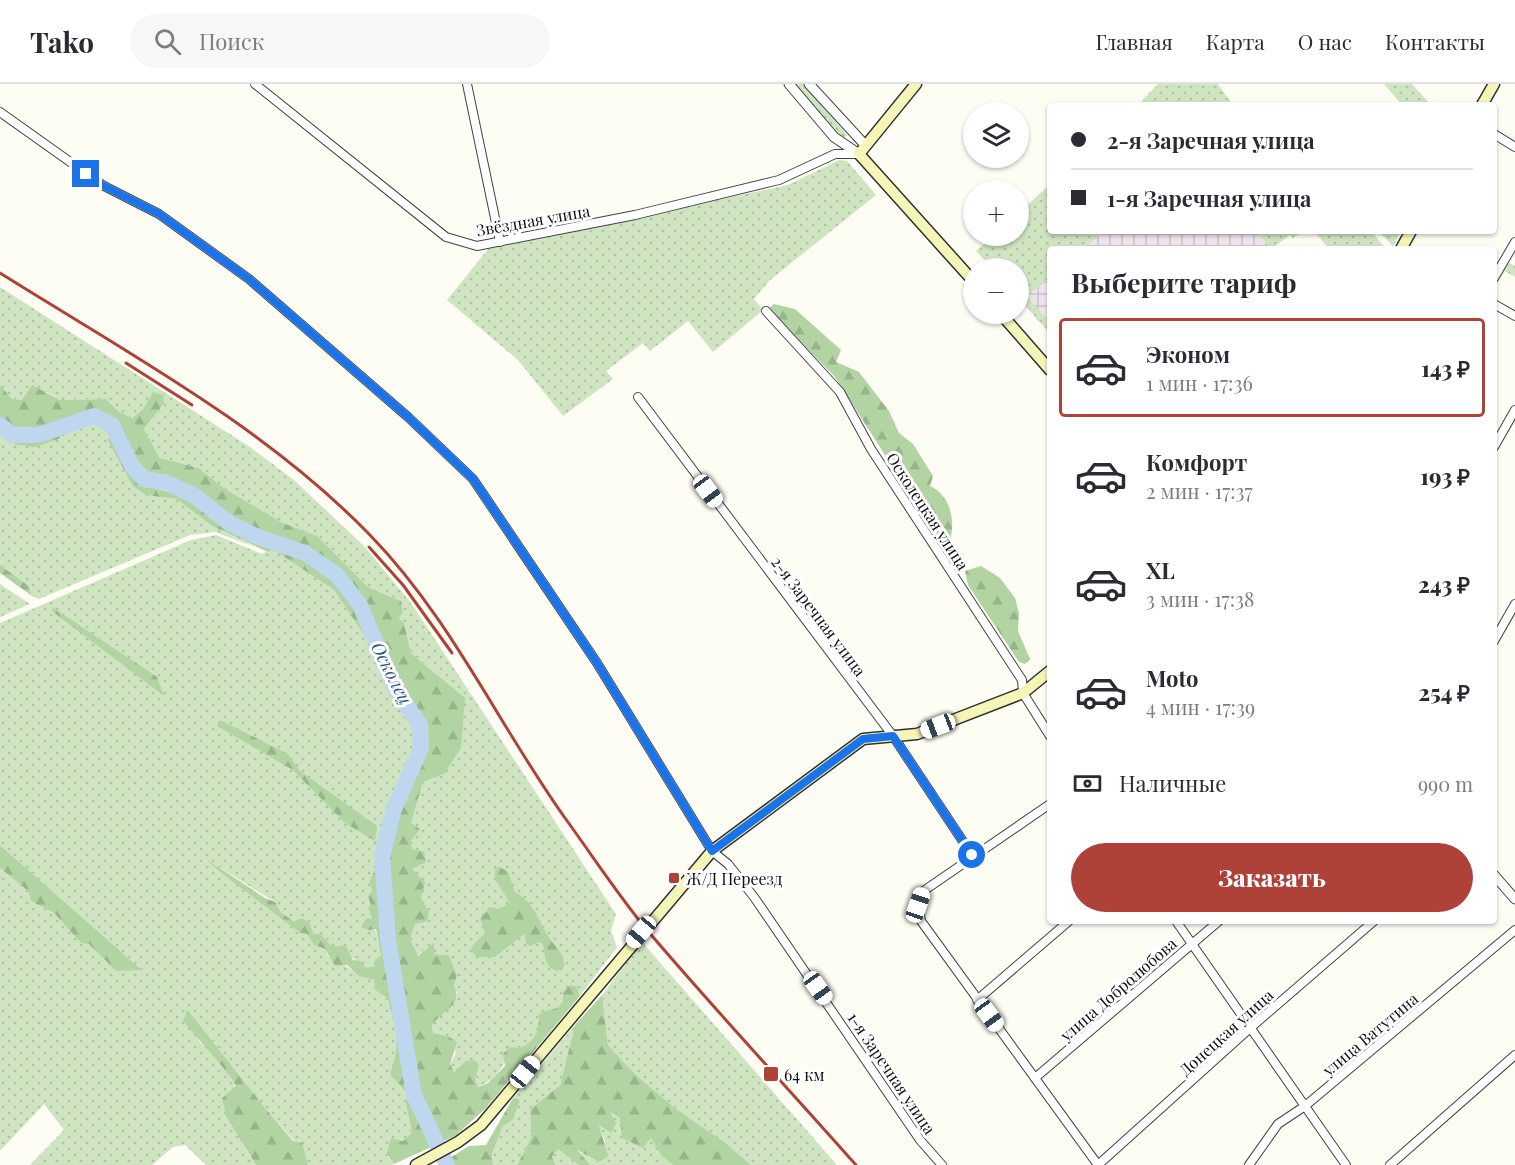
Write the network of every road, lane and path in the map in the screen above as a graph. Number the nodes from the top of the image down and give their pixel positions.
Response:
1 (255, 84) edge
2 (467, 84) edge
3 (789, 84) edge
4 (809, 84) edge
5 (916, 84) edge
6 (1494, 84) edge
7 (1484, 102) edge
8 (0, 112) edge
9 (1497, 136) edge
10 (1515, 147) edge
11 (862, 150) junction
12 (500, 242) junction
13 (1515, 242) edge
14 (963, 269) edge
15 (1497, 273) edge
16 (1497, 306) edge
17 (766, 311) dead end
18 (1515, 316) edge
19 (1010, 324) edge
20 (1047, 367) edge
21 (638, 397) dead end
22 (1515, 410) edge
23 (1497, 442) edge
24 (1515, 604) edge
25 (1497, 636) edge
26 (1047, 673) edge
27 (1023, 693) junction
28 (1047, 731) edge
29 (893, 736) junction
30 (1047, 806) edge
31 (712, 851) junction
32 (972, 855) junction
33 (1497, 878) edge
34 (1515, 899) edge
35 (1065, 924) edge
36 (1178, 924) edge
37 (1215, 924) edge
38 (1370, 924) edge
39 (1515, 930) edge
40 (1192, 944) junction
41 (977, 999) junction
42 (1248, 1029) junction
43 (1515, 1055) edge
44 (1035, 1078) junction
45 (1305, 1106) junction
46 (418, 1164) edge
47 (942, 1165) edge
48 (1098, 1165) edge
49 (1249, 1165) edge
50 (1346, 1165) edge
51 (1390, 1165) edge

1 - 12 street, Звёздная улица
2 - 12 street
3 - 11 street
4 - 11 street
5 - 11 main road
6 - 7 main road
8 - 31 street, 1-я Заречная улица
9 - 10 street
11 - 12 street, Звёздная улица
11 - 14 main road
13 - 15 street
16 - 18 street
17 - 27 street, Осколецкая улица
19 - 20 main road
21 - 29 street, 2-я Заречная улица
22 - 23 street
24 - 25 street
26 - 27 main road
27 - 28 street, Осколецкая улица
27 - 29 main road
29 - 31 main road
29 - 32 street, 2-я Заречная улица
30 - 32 street
31 - 46 main road
31 - 47 street, 1-я Заречная улица
32 - 41 street
33 - 34 street
35 - 41 street
36 - 40 street
37 - 40 street, улица Добролюбова
38 - 42 street, Донецкая улица
39 - 45 street, улица Ватутина
40 - 42 street
40 - 44 street, улица Добролюбова
41 - 44 street
42 - 45 street
42 - 48 street, Донецкая улица
43 - 51 street
44 - 48 street
45 - 49 street, улица Ватутина
45 - 50 street

